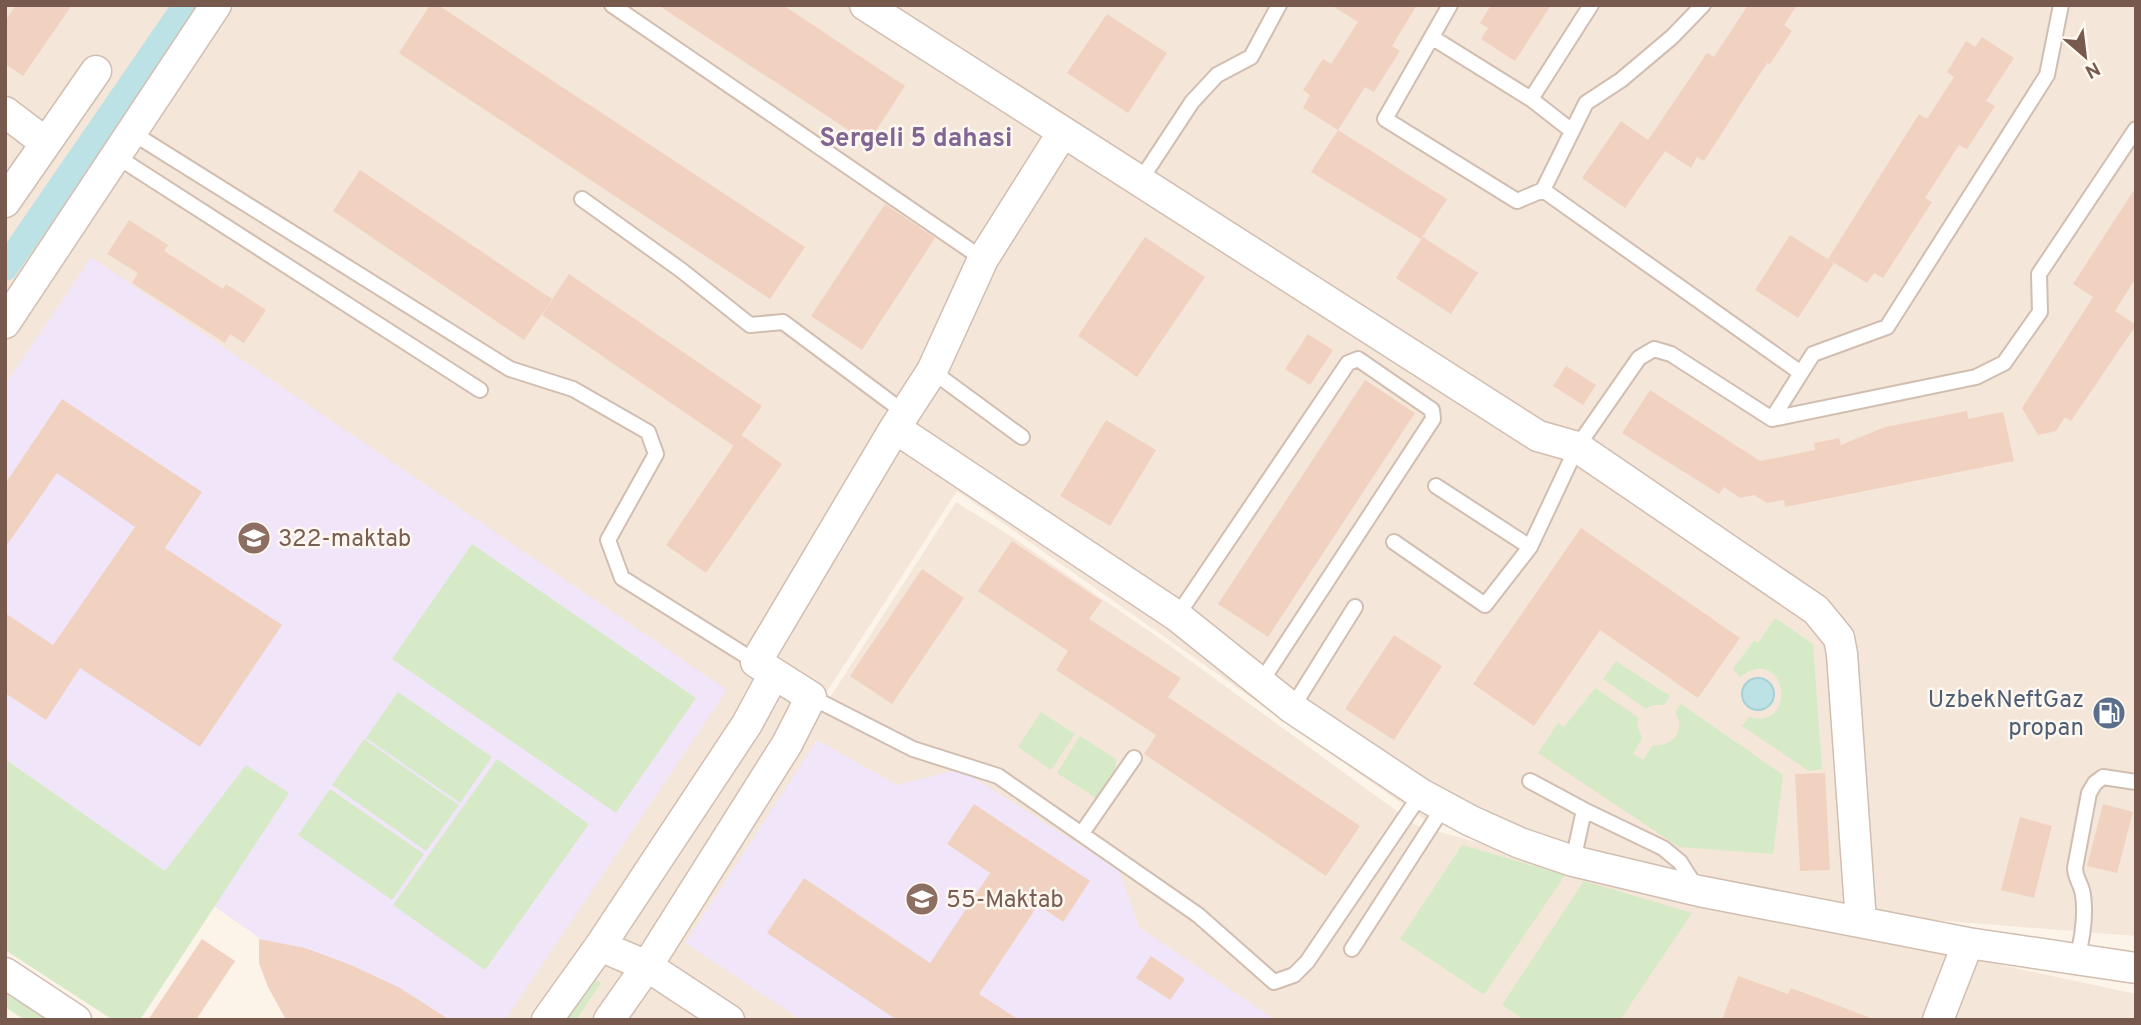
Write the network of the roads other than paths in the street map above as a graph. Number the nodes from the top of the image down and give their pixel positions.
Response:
1 (216, 5) edge
2 (612, 5) edge
3 (865, 5) edge
4 (1279, 5) edge
5 (1450, 5) edge
6 (1591, 5) edge
7 (1703, 5) edge
8 (2060, 6) edge
9 (1433, 38) junction
10 (96, 71) dead end
11 (1531, 99) junction
12 (5, 112) edge
13 (2136, 129) edge
14 (1572, 131) junction
15 (1063, 132) junction
16 (46, 143) junction
17 (124, 144) junction
18 (1140, 181) junction
19 (10, 183) edge
20 (1543, 190) junction
21 (582, 199) dead end
22 (982, 259) junction
23 (5, 323) edge
24 (932, 370) junction
25 (1801, 373) junction
26 (480, 390) dead end
27 (1772, 419) junction
28 (900, 420) junction
29 (1022, 437) dead end
30 (1577, 447) junction
31 (1436, 486) dead end
32 (1394, 541) dead end
33 (1530, 547) junction
34 (1355, 607) dead end
35 (1177, 616) junction
36 (765, 668) junction
37 (1261, 682) junction
38 (811, 697) junction
39 (1292, 708) junction
40 (1134, 758) dead end
41 (1530, 781) dead end
42 (2136, 782) edge
43 (1433, 800) junction
44 (1584, 810) junction
45 (1082, 832) junction
46 (1573, 861) junction
47 (1699, 891) junction
48 (1861, 922) junction
49 (1968, 943) junction
50 (600, 946) junction
51 (1352, 948) dead end
52 (2077, 959) junction
53 (647, 966) junction
54 (2136, 968) edge
55 (5, 973) edge
56 (76, 1020) edge
57 (547, 1020) edge
58 (609, 1020) edge
59 (729, 1020) edge
60 (1938, 1020) edge

1 - 17 street
2 - 22 lane
3 - 15 street
4 - 18 lane
5 - 9 lane
6 - 11 lane
7 - 14 lane
8 - 25 lane
9 - 11 lane
9 - 20 lane
10 - 16 street
11 - 14 lane
12 - 16 street
13 - 27 lane
14 - 20 lane
15 - 18 street
15 - 22 street
16 - 19 street
17 - 23 street
17 - 26 lane
17 - 36 lane
18 - 30 street
20 - 25 lane
21 - 28 lane
22 - 24 street
24 - 28 street
24 - 29 lane
25 - 27 lane
27 - 30 lane
28 - 35 street
28 - 36 street
30 - 33 lane
30 - 48 street
31 - 33 lane
32 - 33 lane
34 - 39 lane
35 - 37 street
35 - 37 lane
36 - 38 street
36 - 50 street
37 - 39 street
38 - 45 lane
38 - 53 street
39 - 43 street
40 - 45 lane
41 - 44 lane
42 - 52 lane
43 - 45 lane
43 - 46 street
43 - 51 lane
44 - 46 lane
44 - 47 lane
46 - 47 street
47 - 48 street
48 - 49 street
49 - 52 street
49 - 60 street
50 - 53 street
50 - 57 street
52 - 54 street
53 - 58 street
53 - 59 street
55 - 56 street

